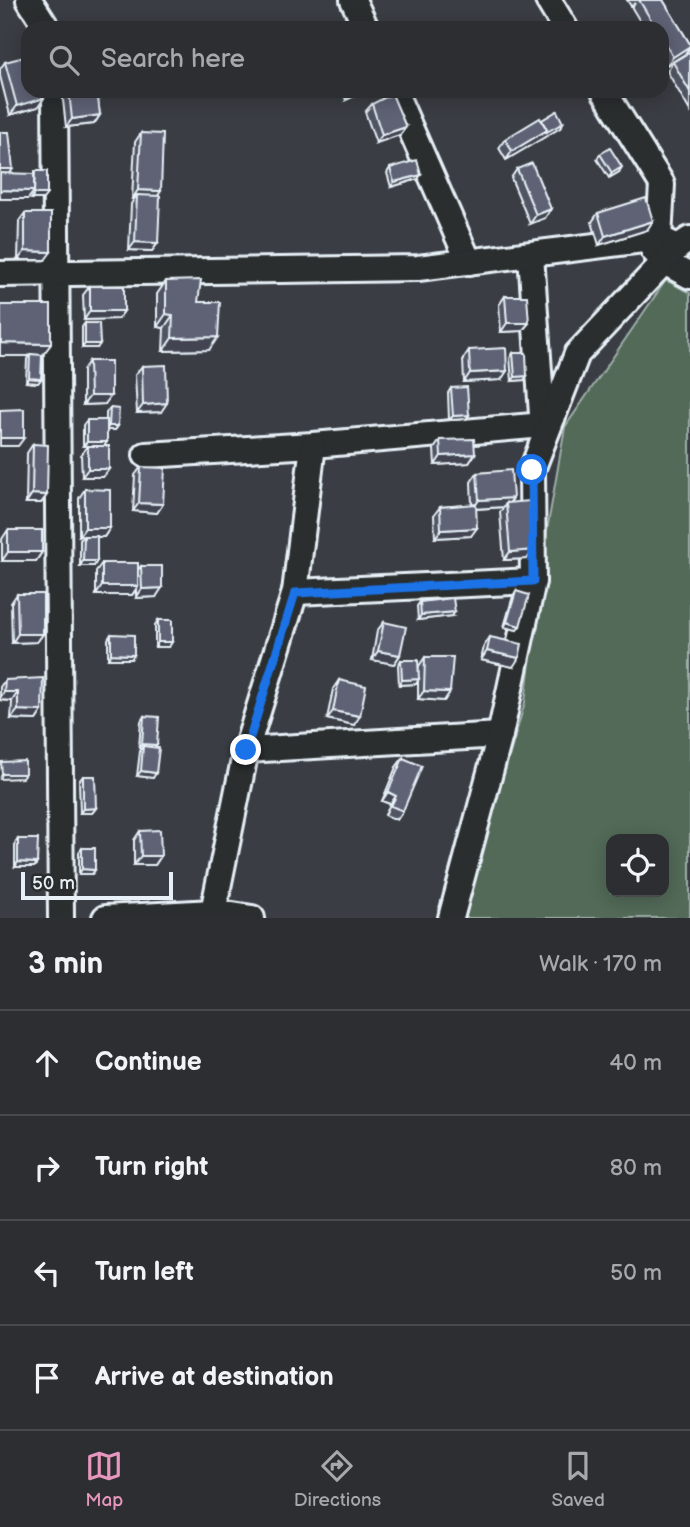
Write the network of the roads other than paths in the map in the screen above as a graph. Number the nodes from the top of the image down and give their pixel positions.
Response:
1 (29, 0) edge
2 (354, 0) edge
3 (548, 0) edge
4 (42, 21) edge
5 (363, 21) edge
6 (561, 21) edge
7 (55, 98) edge
8 (397, 98) edge
9 (608, 98) edge
10 (667, 245) edge
11 (531, 254) junction
12 (469, 262) junction
13 (59, 273) junction
14 (0, 274) edge
15 (690, 276) edge
16 (544, 425) junction
17 (313, 445) junction
18 (146, 454) dead end
19 (532, 470) junction
20 (533, 581) junction
21 (295, 593) junction
22 (500, 735) junction
23 (246, 750) junction
24 (213, 912) junction
25 (61, 918) edge
26 (105, 918) edge
27 (252, 918) edge
28 (451, 918) edge

1 - 4 street
2 - 5 street
3 - 6 street
7 - 13 street
8 - 12 street
9 - 10 street
10 - 11 street
10 - 15 street
10 - 19 street
11 - 12 street
11 - 16 street
12 - 13 street
13 - 14 street
13 - 25 street
16 - 17 street
16 - 19 street
17 - 18 street
17 - 21 street
19 - 20 street
20 - 21 street
20 - 22 street
21 - 23 street
22 - 23 street
22 - 28 street
23 - 24 street
24 - 26 street
24 - 27 street

